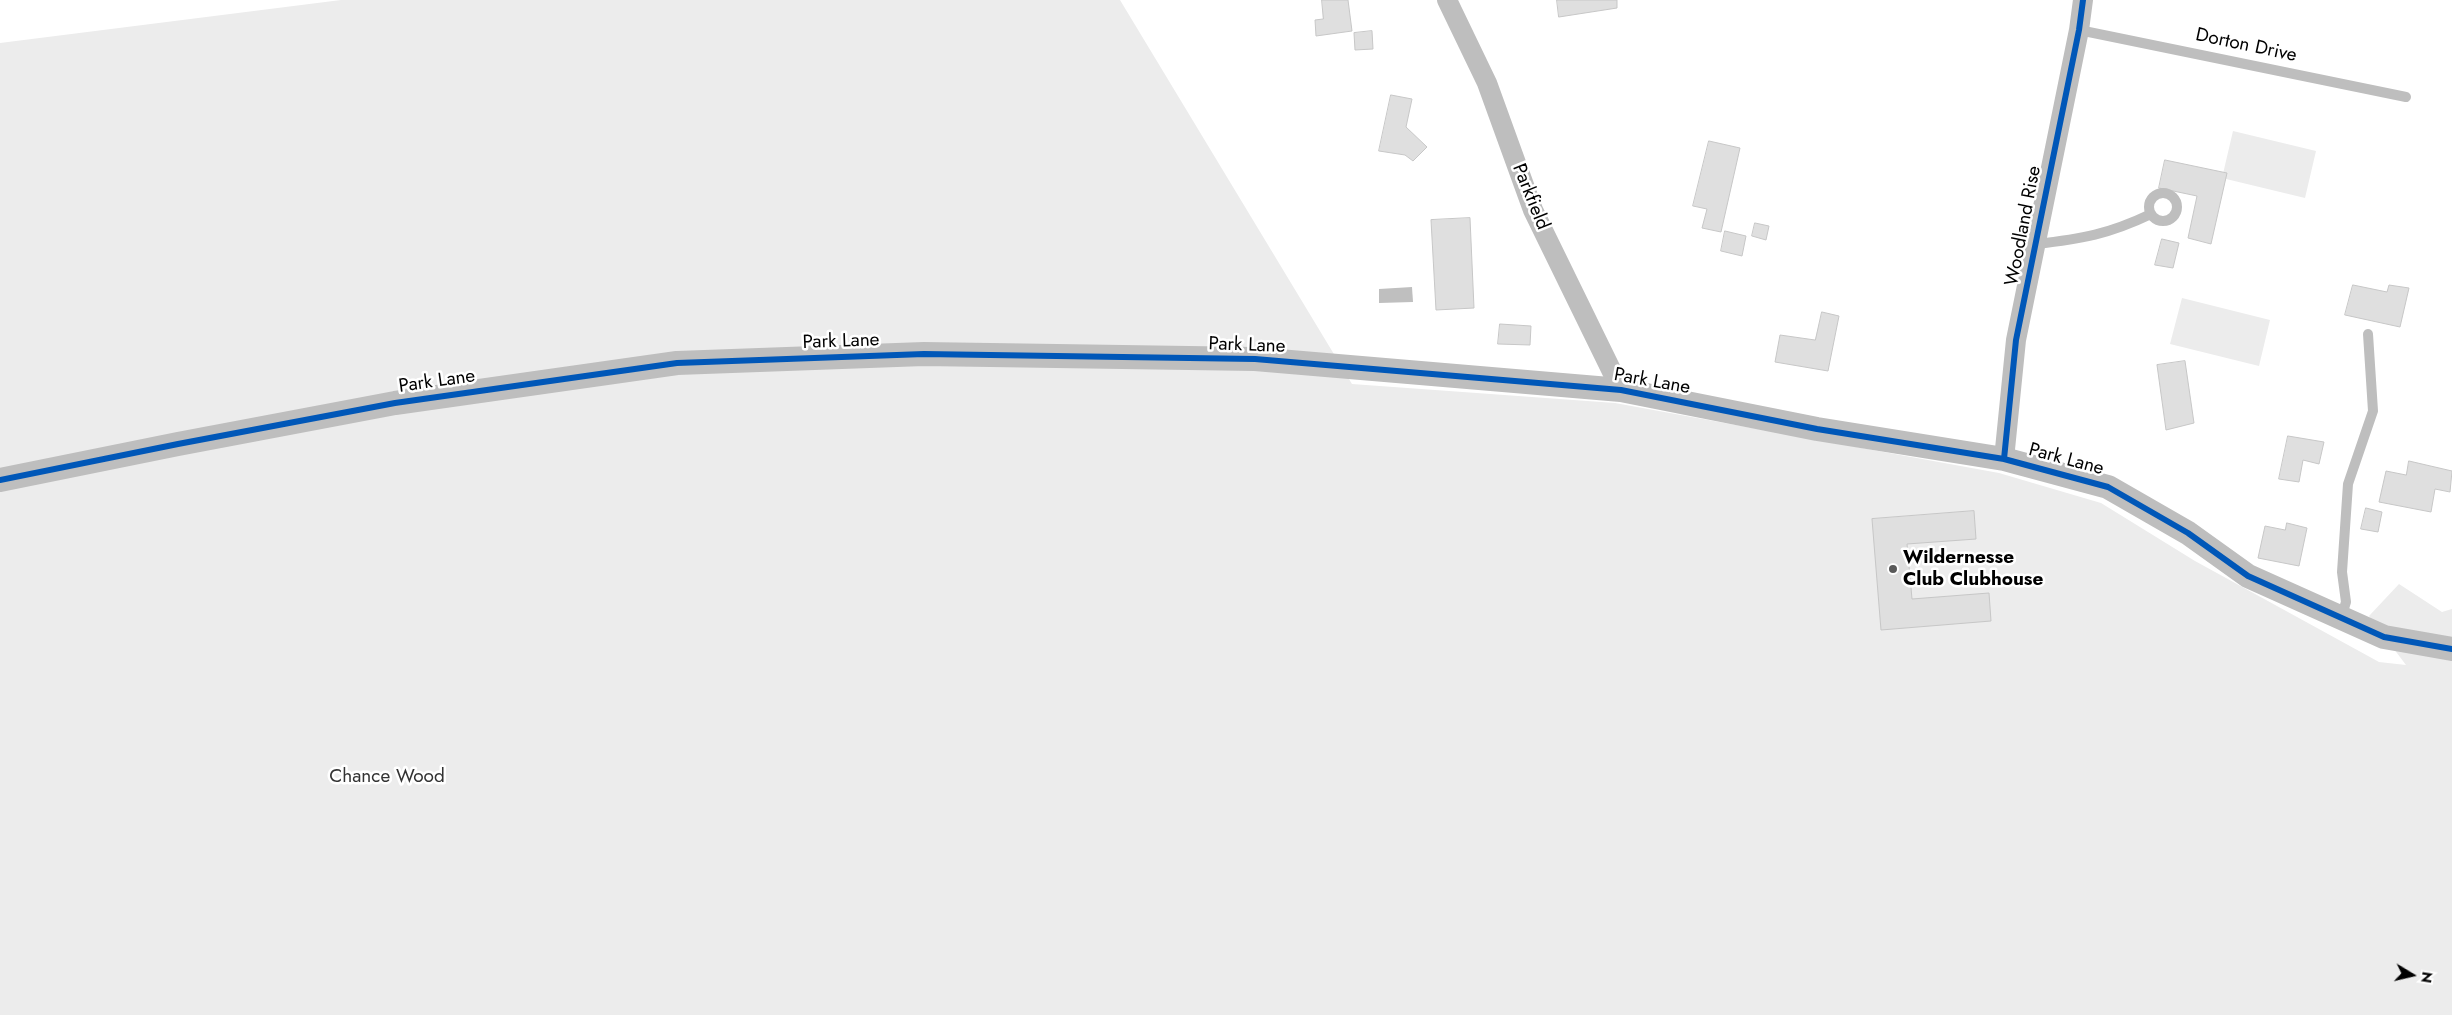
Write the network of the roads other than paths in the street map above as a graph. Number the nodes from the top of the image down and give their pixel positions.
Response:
1 (1447, 0) edge
2 (2083, 0) edge
3 (2079, 30) junction
4 (2406, 97) dead end
5 (2151, 214) dead end
6 (2036, 244) junction
7 (2368, 334) dead end
8 (1621, 390) junction
9 (2004, 459) junction
10 (0, 480) edge
11 (2341, 618) junction
12 (2452, 649) edge

1 - 8 street, Parkfield
2 - 3 street, Woodland Rise
3 - 4 lane, Dorton Drive
3 - 6 street, Woodland Rise
5 - 6 lane
6 - 9 street, Woodland Rise
7 - 11 lane
8 - 9 street, Park Lane
8 - 10 street, Park Lane
9 - 11 street, Park Lane
11 - 12 street, Park Lane

